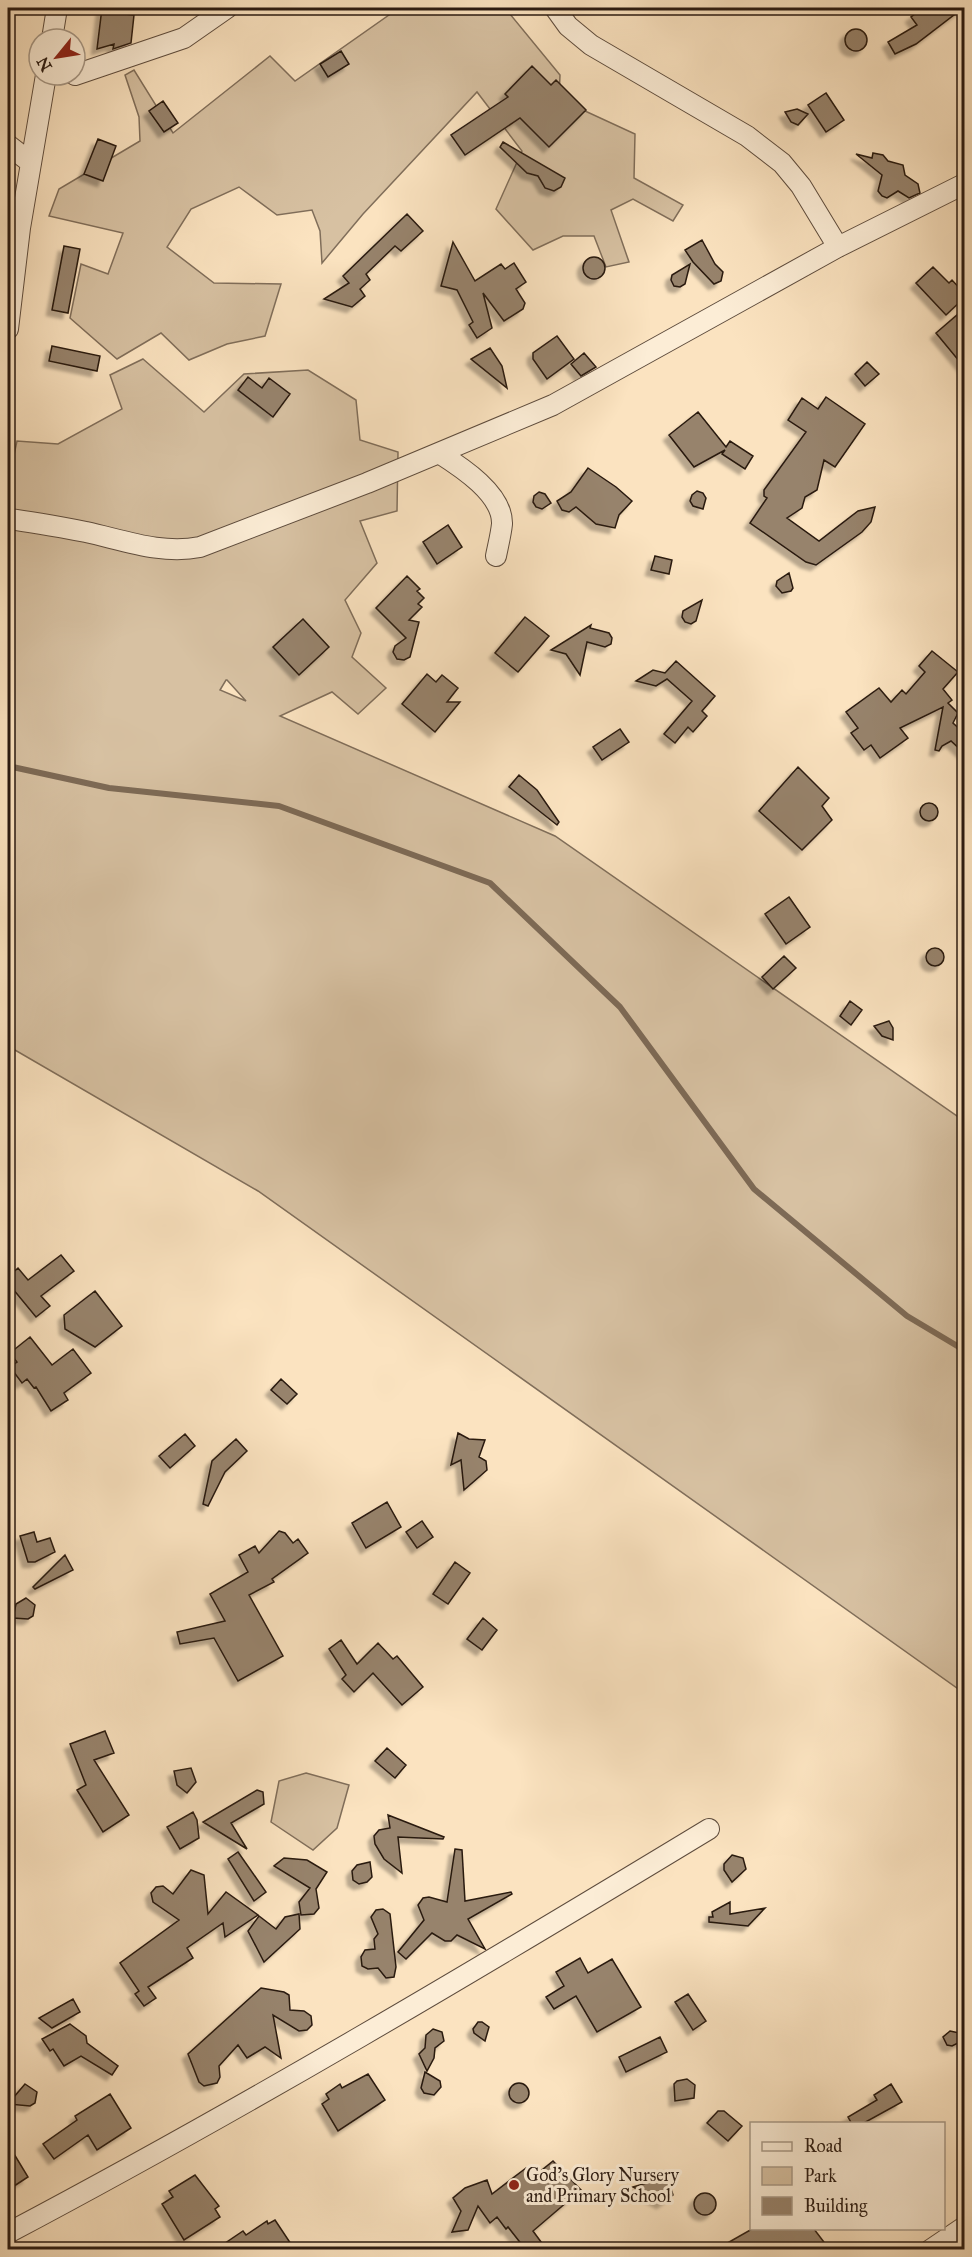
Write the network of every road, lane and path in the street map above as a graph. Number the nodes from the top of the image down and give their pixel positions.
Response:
1 (57, 8) edge
2 (227, 8) edge
3 (555, 8) edge
4 (54, 27) edge
5 (87, 71) edge
6 (44, 87) edge
7 (8, 145) edge
8 (30, 162) junction
9 (964, 184) edge
10 (838, 247) junction
11 (8, 329) edge
12 (439, 453) junction
13 (8, 519) edge
14 (496, 556) dead end
15 (709, 1829) dead end
16 (964, 2227) edge
17 (8, 2233) edge
18 (930, 2250) edge

1 - 4 street
2 - 5 street
3 - 10 street
6 - 8 street
7 - 8 street
8 - 11 street
9 - 10 street
10 - 12 street
12 - 13 street
12 - 14 street
15 - 17 street
16 - 18 street

